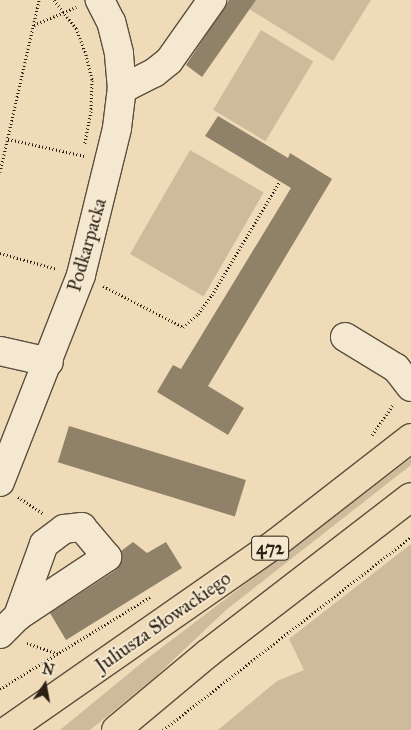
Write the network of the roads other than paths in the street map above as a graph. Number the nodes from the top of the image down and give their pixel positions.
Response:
1 (100, 0) edge
2 (212, 0) edge
3 (122, 89) junction
4 (345, 337) dead end
5 (0, 352) edge
6 (50, 362) junction
7 (411, 387) edge
8 (411, 438) edge
9 (8, 489) edge
10 (411, 497) edge
11 (12, 630) edge
12 (8, 730) edge
13 (116, 730) edge

1 - 3 street, Podkarpacka
2 - 3 street
3 - 6 street, Podkarpacka
4 - 7 street
5 - 6 street
6 - 9 street, Podkarpacka
8 - 12 main road, Juliusza Słowackiego / 472
10 - 13 main road, 472
11 - 11 street

